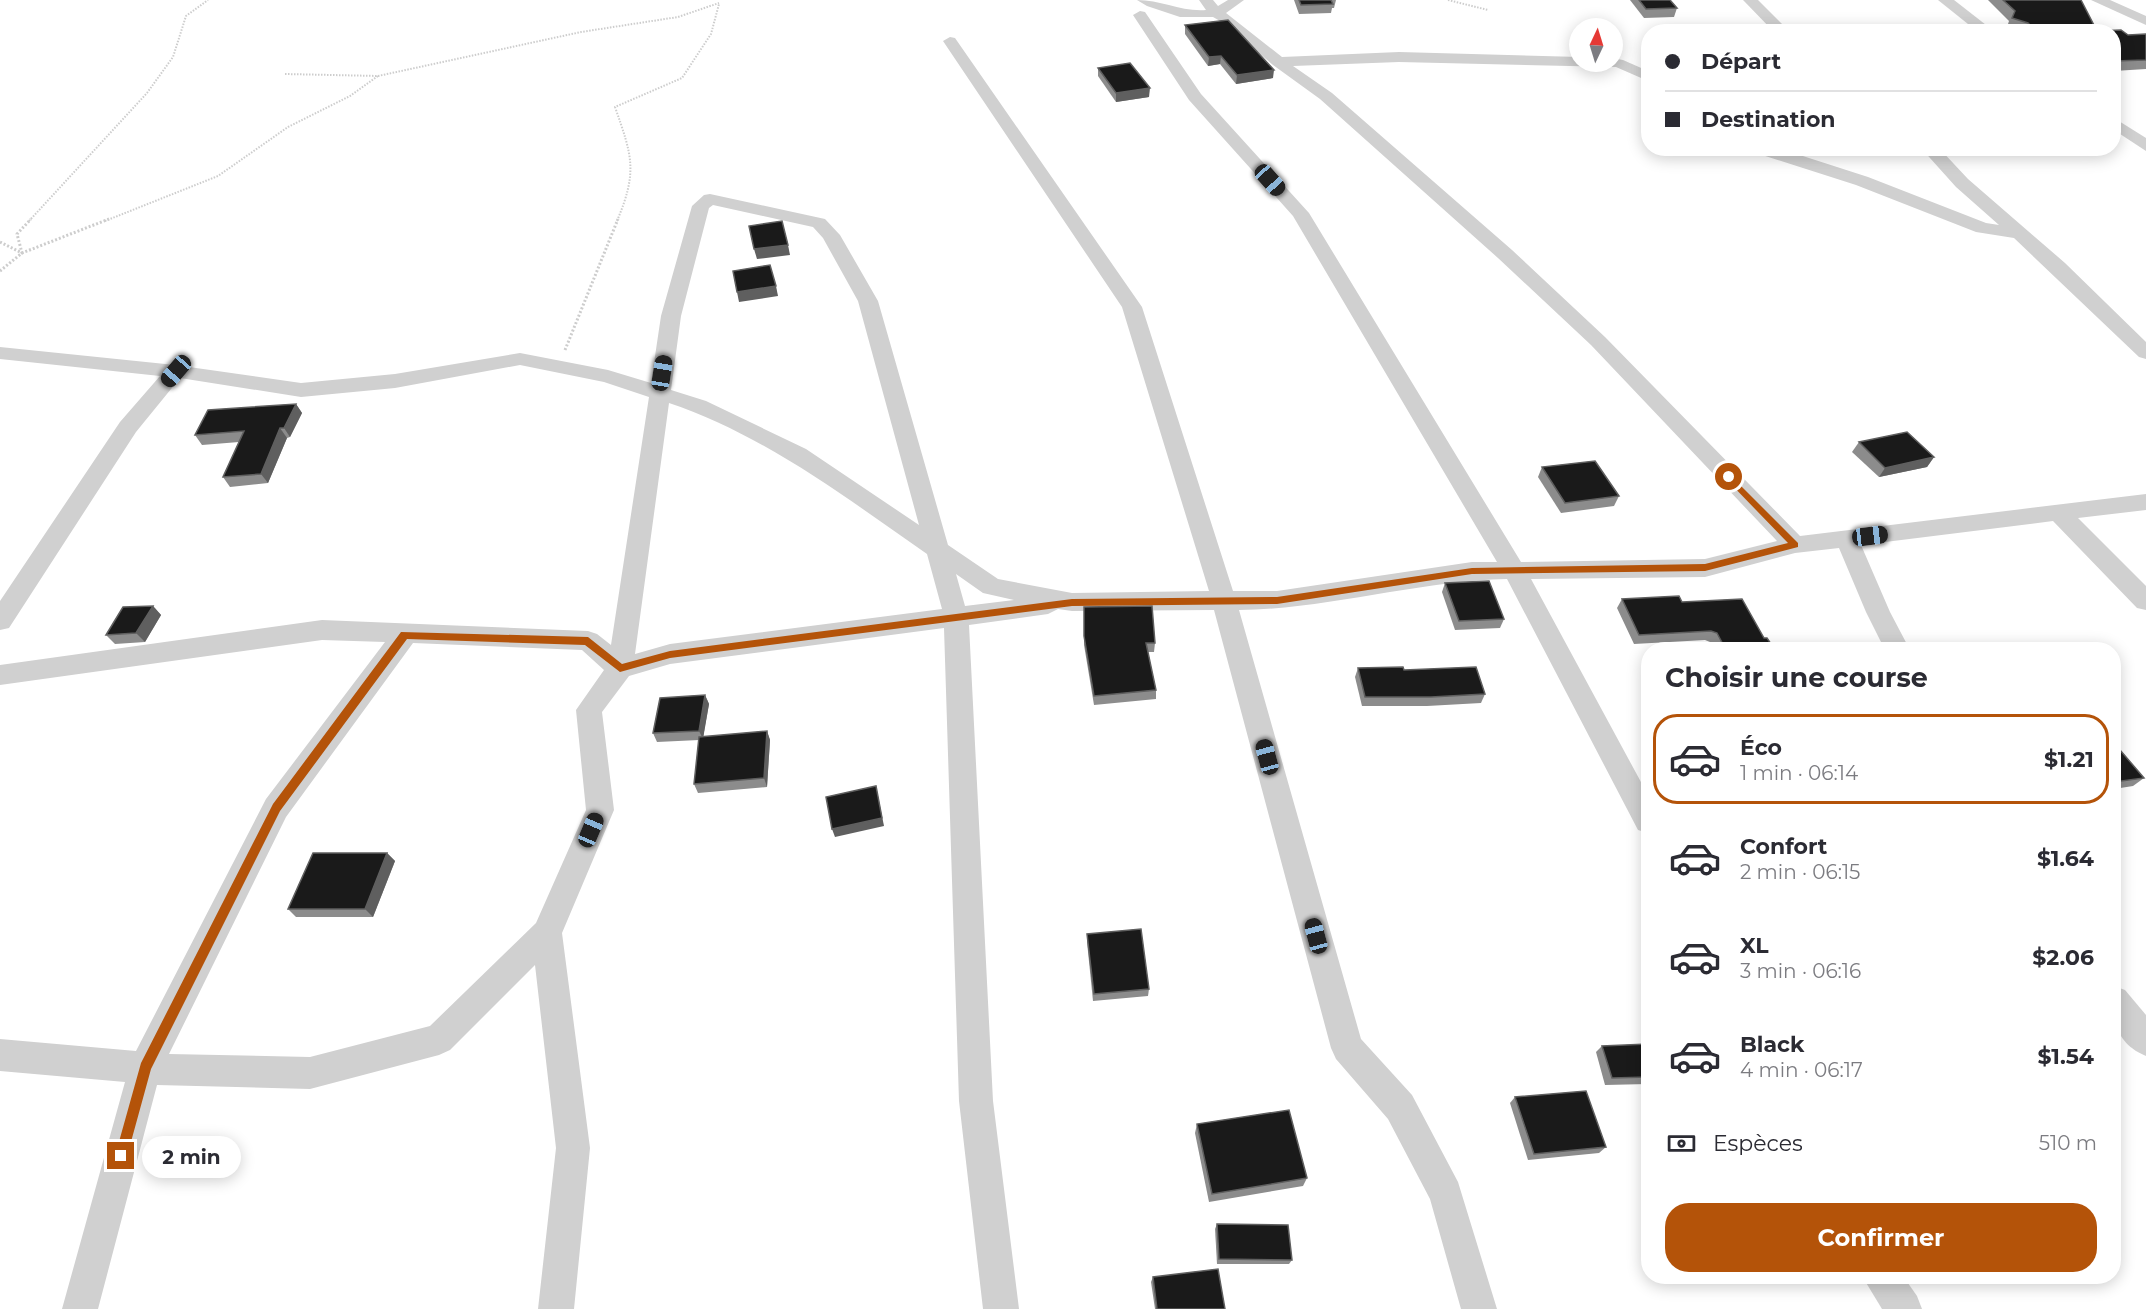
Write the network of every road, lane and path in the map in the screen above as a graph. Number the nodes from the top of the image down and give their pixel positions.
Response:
1 (208, 0) edge
2 (1237, 0) edge
3 (1448, 0) edge
4 (1750, 0) edge
5 (1945, 0) edge
6 (2098, 0) edge
7 (1211, 6) edge
8 (1142, 8) edge
9 (1488, 9) dead end
10 (2146, 21) edge
11 (1775, 24) edge
12 (1978, 24) edge
13 (950, 41) dead end
14 (1278, 62) junction
15 (1641, 73) edge
16 (285, 74) dead end
17 (378, 76) junction
18 (2121, 128) edge
19 (2146, 146) edge
20 (1784, 156) edge
21 (1937, 156) edge
22 (2019, 233) junction
23 (0, 242) edge
24 (22, 253) junction
25 (0, 271) edge
26 (0, 353) edge
27 (2146, 353) edge
28 (559, 366) junction
29 (176, 371) junction
30 (658, 392) junction
31 (2146, 502) edge
32 (2059, 513) junction
33 (1847, 539) junction
34 (1795, 545) junction
35 (937, 549) junction
36 (1514, 570) junction
37 (1224, 600) junction
38 (2146, 601) edge
39 (1072, 602) junction
40 (956, 617) junction
41 (0, 621) edge
42 (405, 635) junction
43 (1894, 642) edge
44 (620, 668) junction
45 (0, 675) edge
46 (1641, 808) edge
47 (547, 933) junction
48 (2121, 1010) edge
49 (2146, 1040) edge
50 (0, 1055) edge
51 (145, 1068) junction
52 (1886, 1284) edge
53 (80, 1309) edge
54 (556, 1309) edge
55 (1000, 1309) edge
56 (1479, 1309) edge
57 (1904, 1309) edge

1 - 24 path
2 - 7 street
3 - 9 path
4 - 11 street
5 - 12 street
6 - 10 street
7 - 8 street
7 - 14 street
8 - 36 street
13 - 37 street
14 - 15 street
14 - 34 street
16 - 17 path
17 - 24 path
17 - 28 path
18 - 19 street
20 - 22 street
21 - 22 street
22 - 27 street
23 - 24 path
24 - 25 path
26 - 29 street
28 - 29 street
28 - 30 street
29 - 41 street
30 - 35 street
30 - 35 street
30 - 44 street
31 - 32 street
32 - 33 street
32 - 38 street
33 - 34 street
33 - 43 street
34 - 36 street
35 - 39 street
35 - 40 street
36 - 37 street
36 - 46 street
37 - 39 street
37 - 56 street
39 - 40 street
40 - 44 street
40 - 55 street
42 - 44 street
42 - 45 street
42 - 51 street
44 - 47 street
47 - 51 street
47 - 54 street
48 - 49 street
50 - 51 street
51 - 53 street
52 - 57 street

